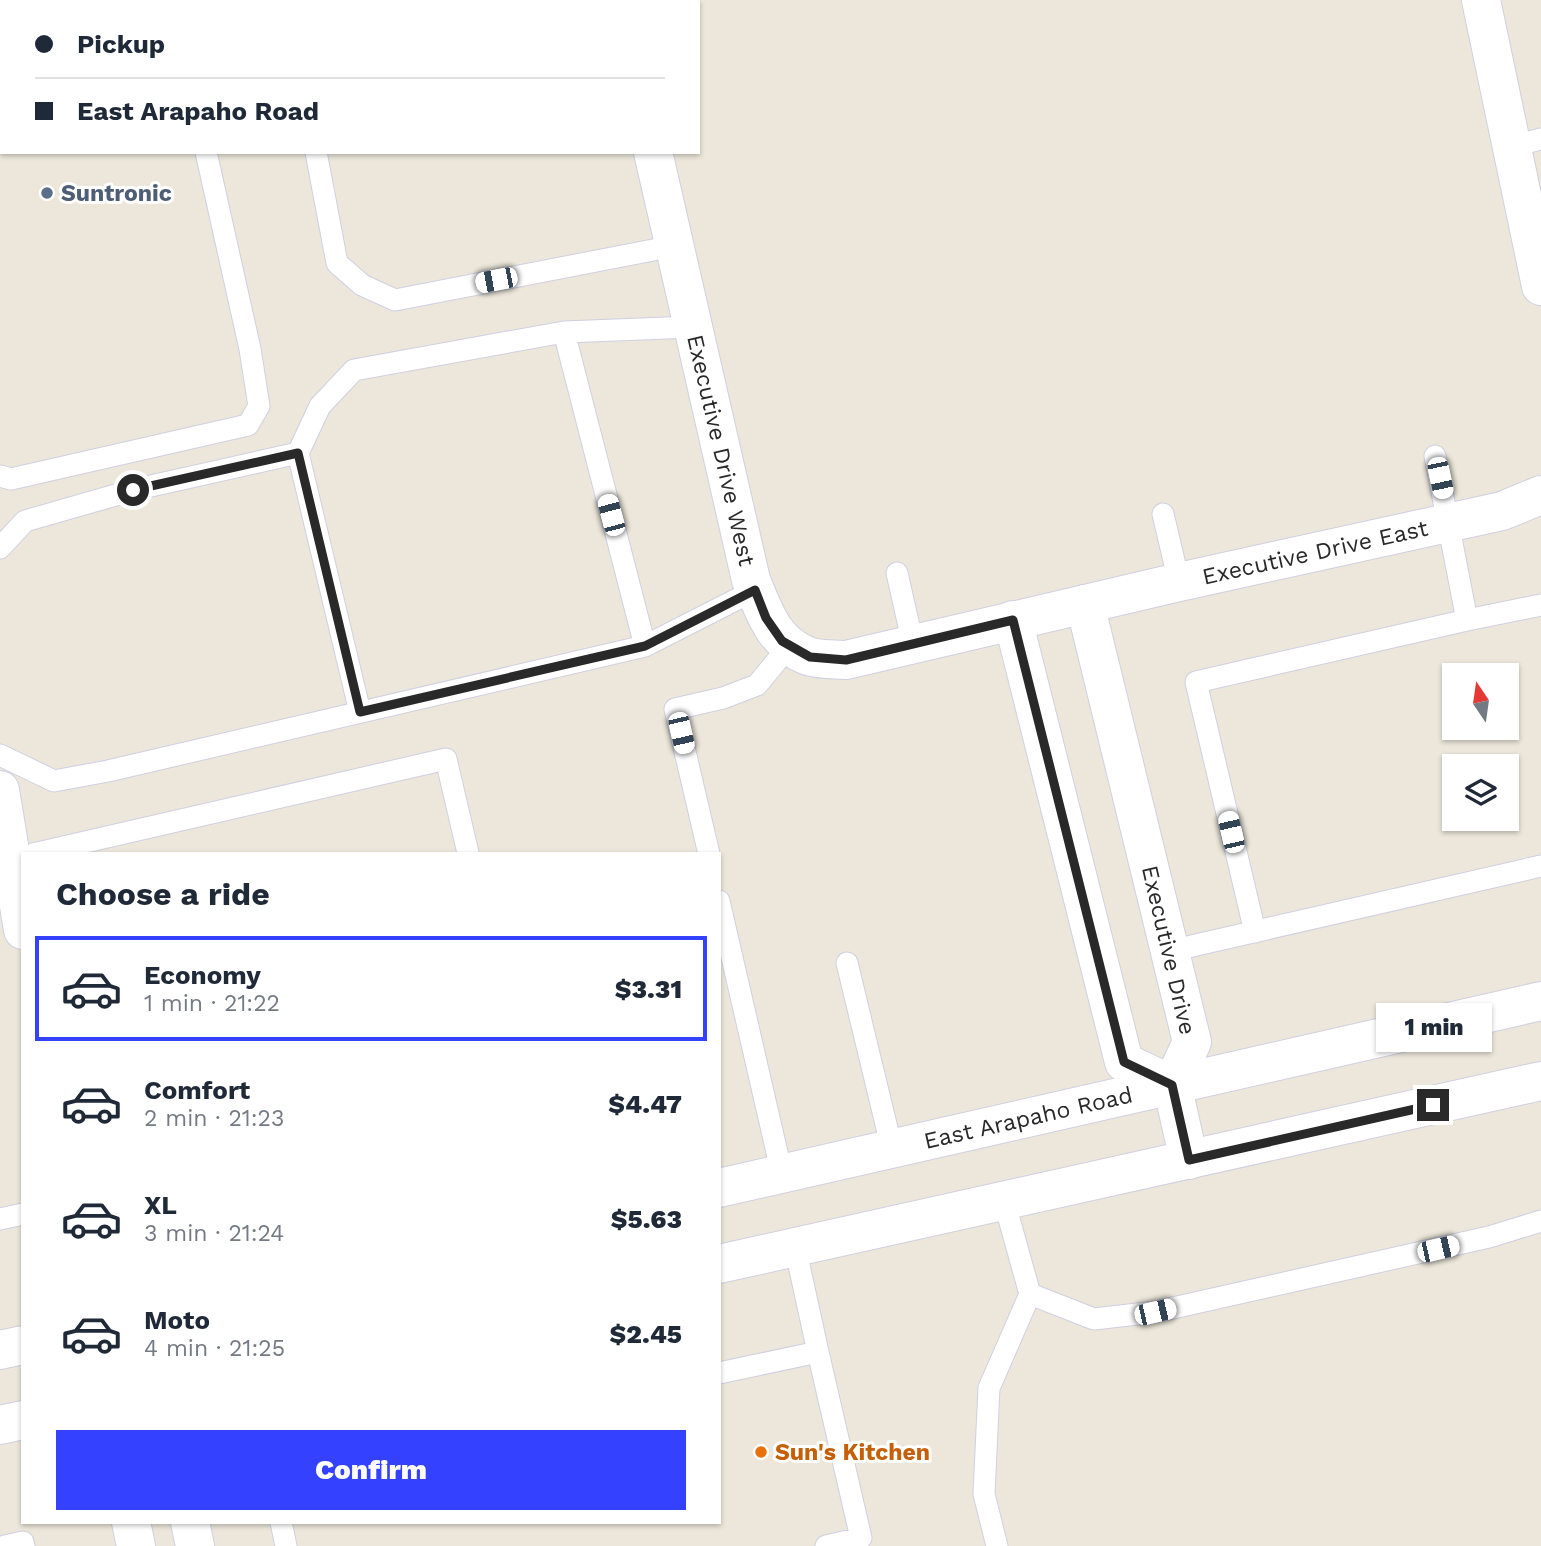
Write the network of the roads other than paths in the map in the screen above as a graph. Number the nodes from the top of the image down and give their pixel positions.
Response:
1 (1481, 0) edge
2 (1527, 143) edge
3 (206, 154) edge
4 (316, 154) edge
5 (653, 154) edge
6 (674, 246) junction
7 (1541, 286) edge
8 (693, 327) junction
9 (564, 332) junction
10 (298, 453) junction
11 (1435, 456) dead end
12 (0, 476) edge
13 (1541, 495) edge
14 (1163, 514) dead end
15 (1449, 522) junction
16 (0, 548) edge
17 (897, 573) dead end
18 (1179, 582) junction
19 (755, 590) junction
20 (1085, 604) junction
21 (1541, 605) edge
22 (1013, 620) junction
23 (1467, 621) junction
24 (913, 644) junction
25 (645, 646) junction
26 (789, 646) junction
27 (360, 712) junction
28 (0, 755) edge
29 (0, 790) edge
30 (22, 852) edge
31 (40, 852) edge
32 (466, 852) edge
33 (709, 852) edge
34 (1541, 866) edge
35 (721, 910) edge
36 (1255, 932) junction
37 (1170, 951) junction
38 (847, 963) dead end
39 (1541, 1001) edge
40 (1541, 1081) edge
41 (1172, 1085) junction
42 (892, 1149) junction
43 (1189, 1160) junction
44 (782, 1174) junction
45 (721, 1188) edge
46 (1004, 1201) junction
47 (21, 1214) edge
48 (0, 1219) edge
49 (1541, 1221) edge
50 (795, 1247) junction
51 (721, 1264) edge
52 (1030, 1294) junction
53 (21, 1345) edge
54 (0, 1350) edge
55 (818, 1352) junction
56 (721, 1373) edge
57 (21, 1420) edge
58 (0, 1425) edge
59 (131, 1524) edge
60 (190, 1524) edge
61 (281, 1524) edge
62 (5, 1546) edge
63 (24, 1546) edge
64 (136, 1546) edge
65 (195, 1546) edge
66 (286, 1546) edge
67 (827, 1546) edge
68 (997, 1546) edge

1 - 2 street
2 - 7 street
3 - 12 lane
4 - 6 lane
5 - 6 street, Executive Drive West
6 - 8 street, Executive Drive West
8 - 9 lane
8 - 19 street, Executive Drive West
9 - 10 lane
9 - 25 lane
10 - 16 lane
10 - 27 lane
11 - 15 lane
13 - 15 street, Executive Drive East
14 - 18 lane
15 - 18 street, Executive Drive East
15 - 23 lane
17 - 24 lane
18 - 20 street, Executive Drive East
19 - 25 lane
19 - 26 street, Executive Drive West
20 - 22 street
20 - 37 street, Executive Drive
21 - 23 lane
22 - 24 street
22 - 41 street
23 - 36 lane
24 - 26 street
25 - 27 lane
26 - 33 lane
27 - 28 lane
29 - 30 street
31 - 32 lane
34 - 36 lane
35 - 44 lane
36 - 37 lane
37 - 41 street, Executive Drive
38 - 42 lane
39 - 41 street, East Arapaho Road
40 - 43 street
41 - 42 street, East Arapaho Road
41 - 43 street
42 - 44 street, East Arapaho Road
43 - 46 street
44 - 45 street, East Arapaho Road
46 - 50 street
46 - 52 lane
47 - 48 lane
49 - 52 lane
50 - 51 street
50 - 55 lane
52 - 68 lane
53 - 54 street
55 - 56 lane
55 - 67 lane
57 - 58 street
59 - 64 street
60 - 65 street
61 - 66 lane
62 - 63 lane

